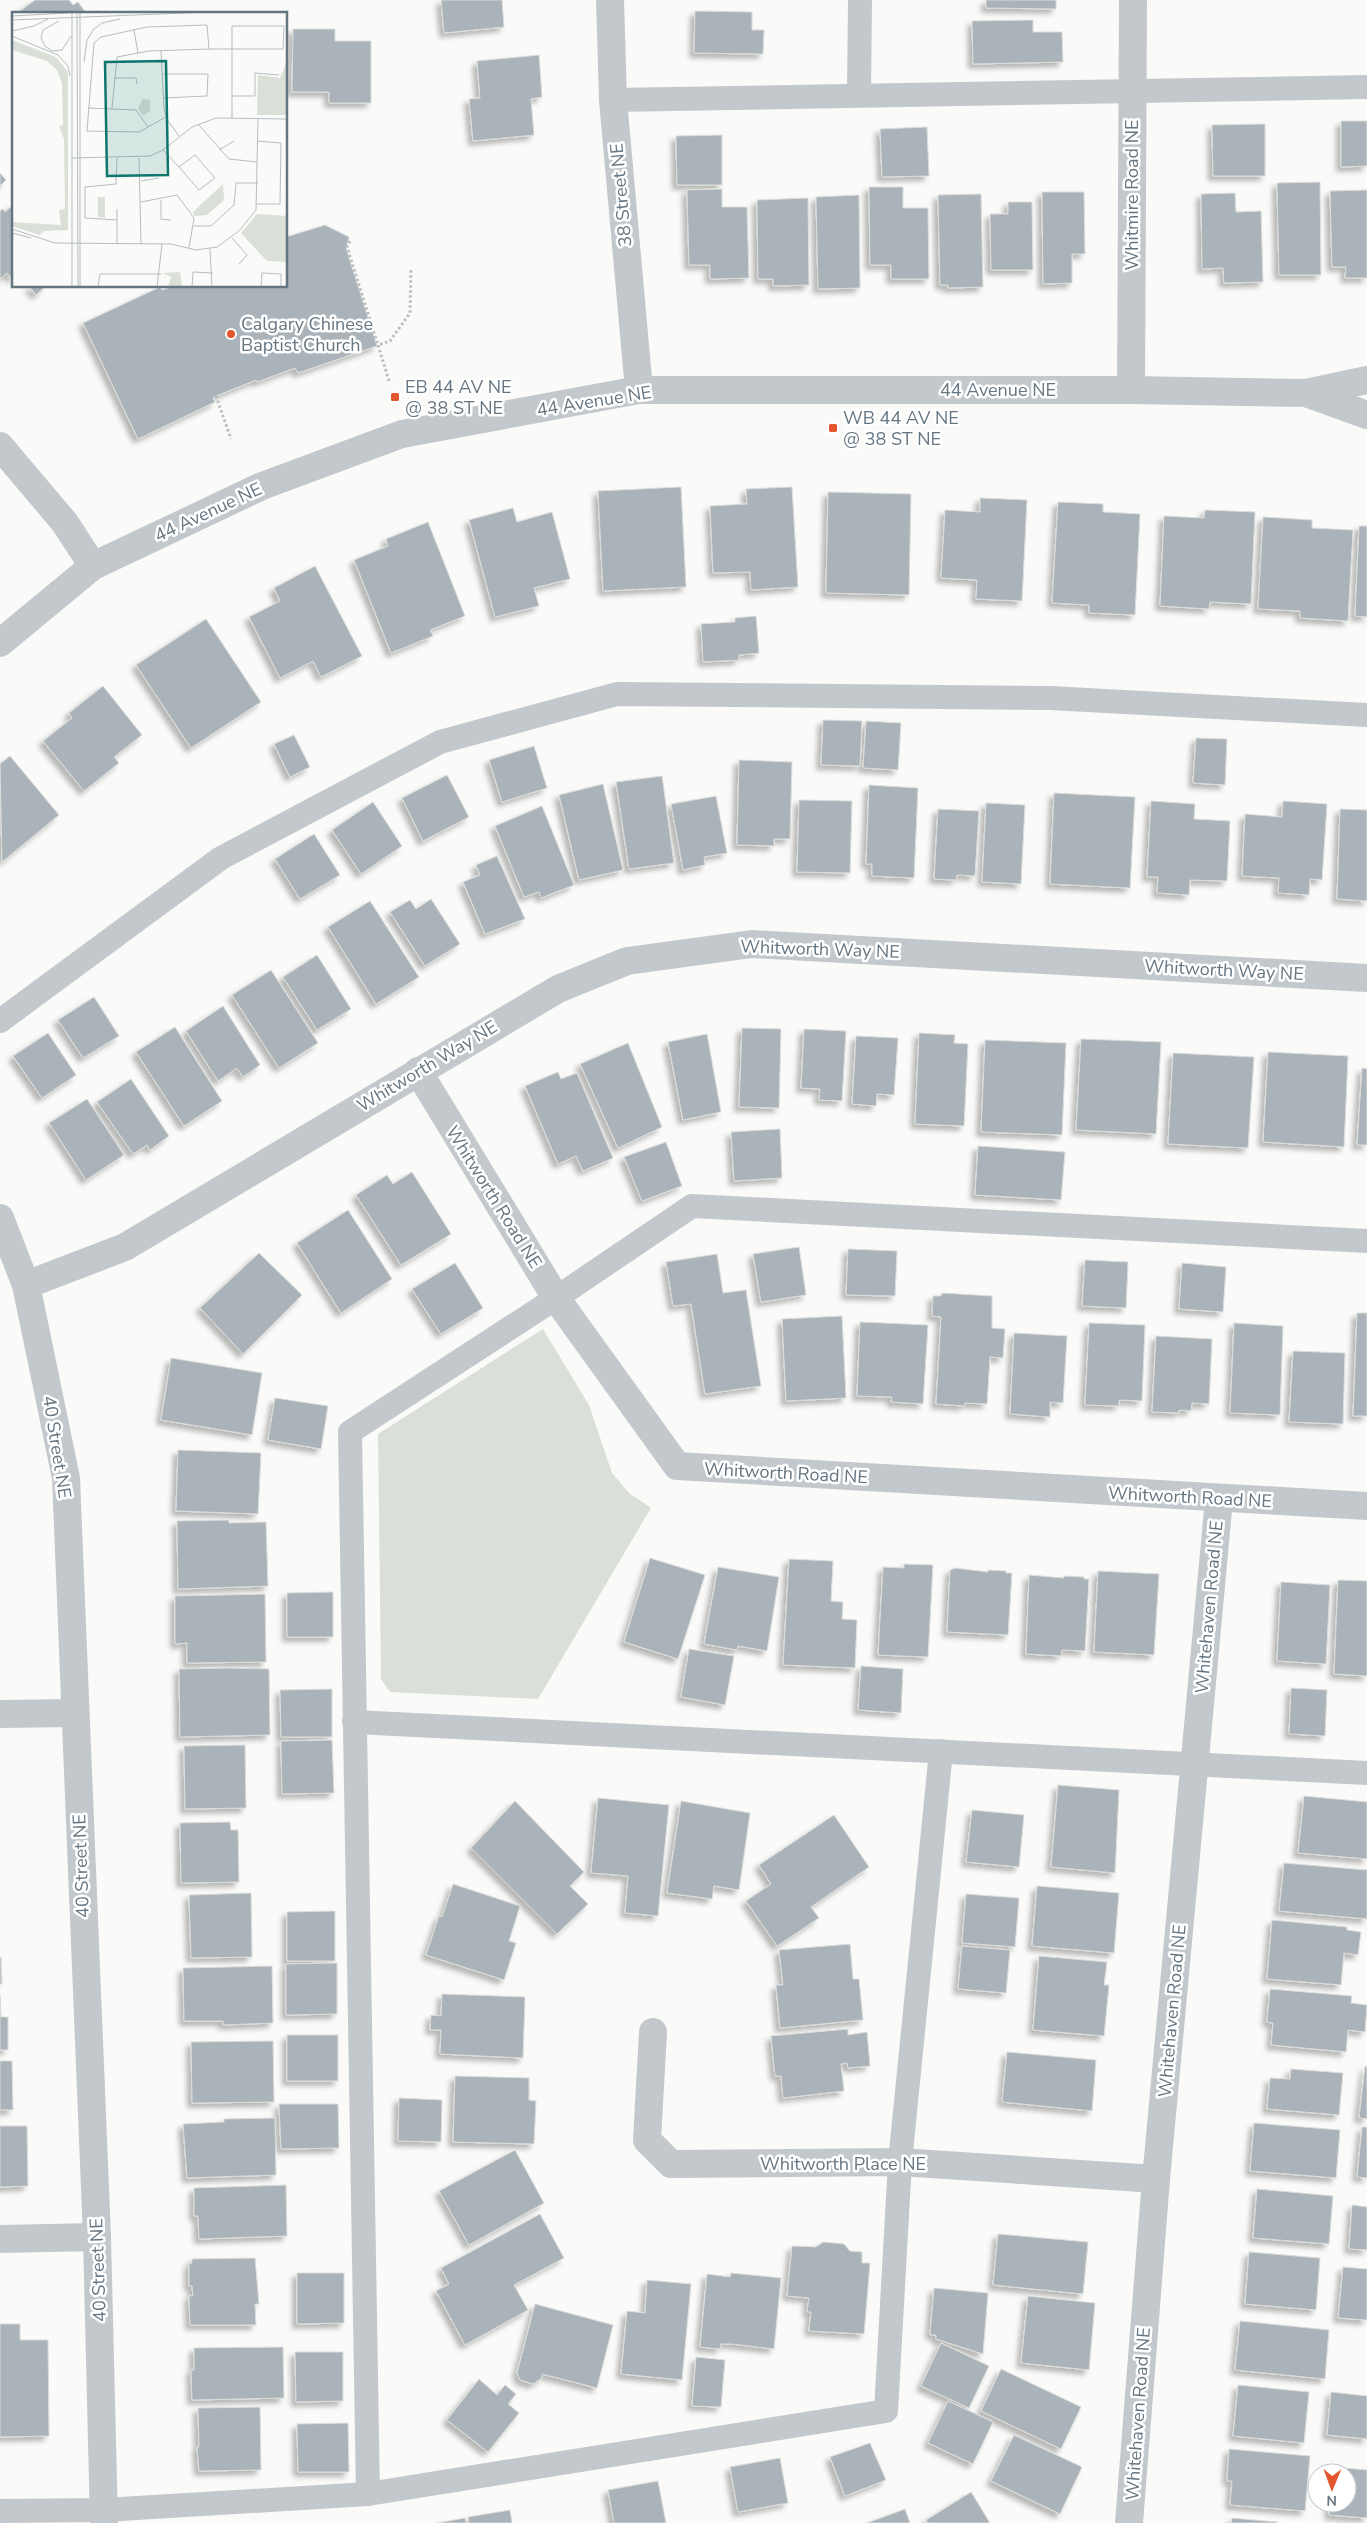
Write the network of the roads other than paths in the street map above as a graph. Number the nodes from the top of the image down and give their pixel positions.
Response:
1 (610, 0) edge
2 (860, 0) edge
3 (1133, 0) edge
4 (1367, 87) edge
5 (1133, 91) junction
6 (859, 96) junction
7 (613, 100) junction
8 (1367, 380) edge
9 (639, 390) junction
10 (1131, 390) junction
11 (1306, 393) junction
12 (1367, 415) edge
13 (0, 446) edge
14 (93, 566) junction
15 (0, 643) edge
16 (1367, 715) edge
17 (1367, 978) edge
18 (0, 1021) edge
19 (418, 1072) junction
20 (0, 1218) edge
21 (1367, 1241) edge
22 (26, 1285) junction
23 (556, 1298) junction
24 (1219, 1499) junction
25 (1367, 1506) edge
26 (75, 1713) junction
27 (0, 1714) edge
28 (354, 1722) junction
29 (941, 1751) junction
30 (1195, 1765) junction
31 (1367, 1773) edge
32 (653, 2032) dead end
33 (900, 2162) junction
34 (1156, 2179) junction
35 (97, 2237) junction
36 (0, 2240) edge
37 (368, 2494) junction
38 (0, 2511) edge
39 (104, 2516) edge
40 (1129, 2523) edge

1 - 7 street, 38 Street NE
2 - 6 lane
3 - 5 street, Whitmire Road NE
4 - 5 lane
5 - 6 lane
5 - 10 street, Whitmire Road NE
6 - 7 lane
7 - 9 street, 38 Street NE
8 - 11 street, 44 Avenue NE
9 - 10 street, 44 Avenue NE
9 - 14 street, 44 Avenue NE
10 - 11 street, 44 Avenue NE
11 - 12 street, 44 Avenue NE
13 - 14 street
14 - 15 street, 44 Avenue NE
16 - 18 lane
17 - 19 street, Whitworth Way NE
19 - 22 street, Whitworth Way NE
19 - 23 street, Whitworth Road NE
20 - 22 street, 40 Street NE
21 - 23 lane
22 - 26 street, 40 Street NE
23 - 24 street, Whitworth Road NE
23 - 28 lane
24 - 25 street, Whitworth Road NE
24 - 30 street, Whitehaven Road NE
26 - 27 street
26 - 35 street, 40 Street NE
28 - 29 lane
28 - 37 lane
29 - 30 lane
29 - 33 lane
30 - 31 lane
30 - 34 street, Whitehaven Road NE
32 - 33 street, Whitworth Place NE
33 - 34 street, Whitworth Place NE
33 - 37 lane
34 - 40 street, Whitehaven Road NE
35 - 36 street
35 - 39 street, 40 Street NE
37 - 39 lane
38 - 39 lane

